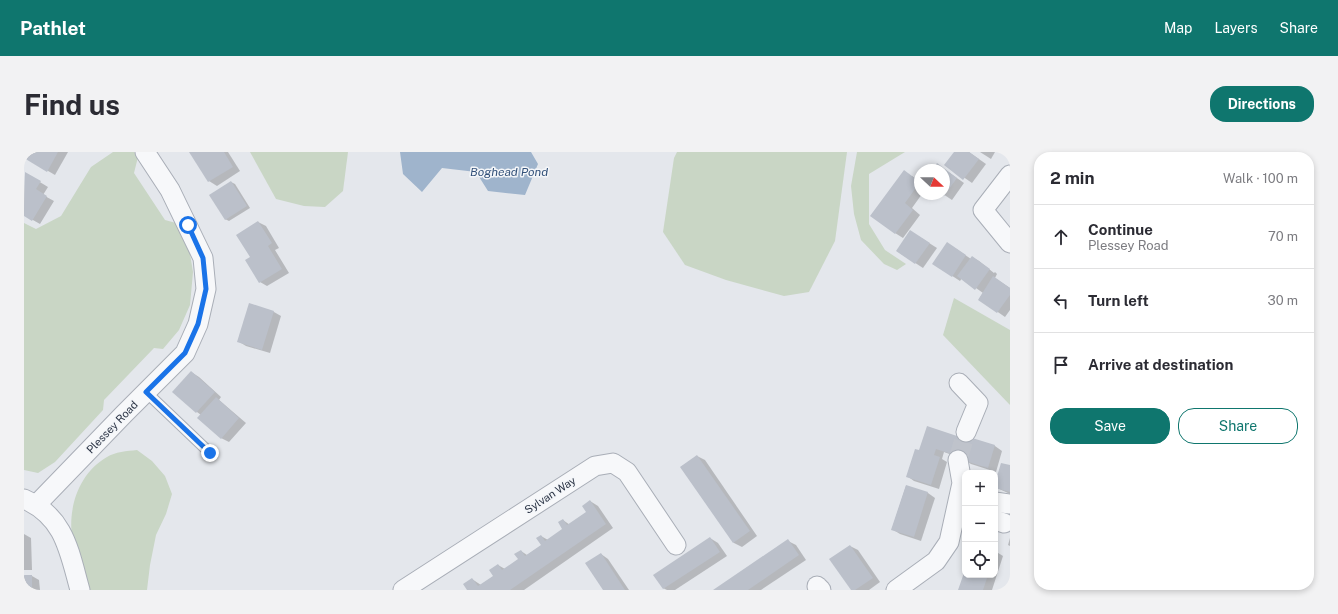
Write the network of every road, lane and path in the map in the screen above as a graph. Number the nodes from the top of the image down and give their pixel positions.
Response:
1 (145, 152) edge
2 (1010, 175) edge
3 (1010, 243) edge
4 (959, 383) dead end
5 (146, 392) junction
6 (966, 432) tunnel mouth
7 (210, 453) dead end
8 (958, 460) tunnel mouth
9 (30, 502) edge
10 (998, 502) edge
11 (1010, 504) edge
12 (960, 510) edge
13 (676, 545) dead end
14 (408, 589) edge
15 (80, 590) edge
16 (896, 590) edge

1 - 5 street, Plessey Road
2 - 3 street
4 - 6 street
5 - 7 lane
5 - 9 street, Plessey Road
8 - 12 street
9 - 15 street
10 - 11 street
12 - 16 street
13 - 14 street, Sylvan Way

